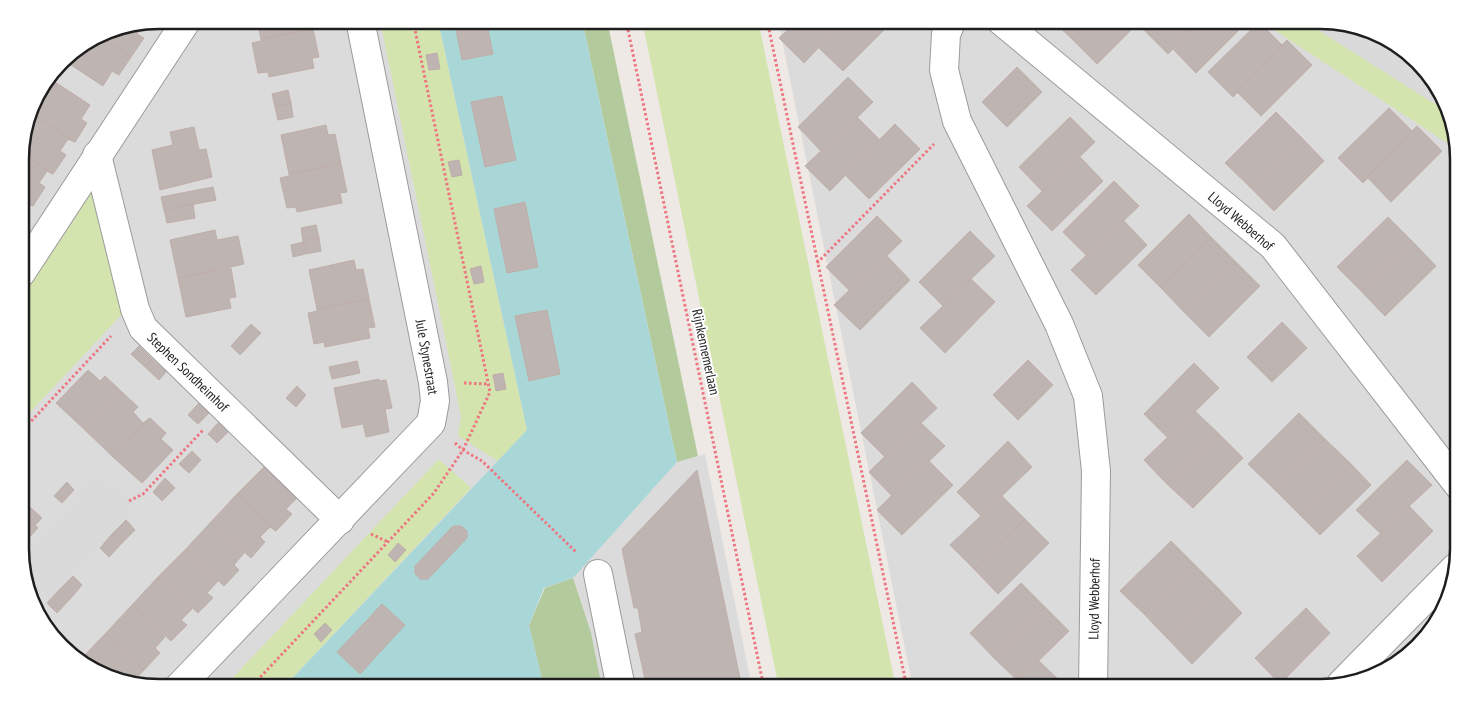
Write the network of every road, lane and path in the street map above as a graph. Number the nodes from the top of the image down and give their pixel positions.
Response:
1 (181, 29) edge
2 (362, 29) edge
3 (628, 29) edge
4 (769, 29) edge
5 (948, 29) edge
6 (1011, 29) edge
7 (957, 121) junction
8 (97, 155) junction
9 (29, 261) edge
10 (817, 264) junction
11 (135, 310) junction
12 (224, 408) junction
13 (29, 423) edge
14 (482, 461) dead end
15 (1450, 474) edge
16 (129, 502) dead end
17 (340, 520) junction
18 (598, 574) joint
19 (1448, 575) edge
20 (1348, 676) edge
21 (187, 679) edge
22 (619, 679) edge
23 (762, 679) edge
24 (905, 679) edge
25 (1093, 679) edge

1 - 8 street
2 - 17 street, Jule Stynestraat
3 - 23 path, Rijnkennemerlaan
4 - 10 path
5 - 7 street, Lloyd Webberhof
6 - 15 street, Lloyd Webberhof
7 - 10 path
7 - 25 street, Lloyd Webberhof
8 - 9 street
8 - 11 street, Stephen Sondheimhof
10 - 24 path
11 - 12 street, Stephen Sondheimhof
11 - 13 path
12 - 16 path
12 - 17 street, Stephen Sondheimhof
14 - 18 path
17 - 21 street, Jule Stynestraat
18 - 22 street
19 - 20 street

